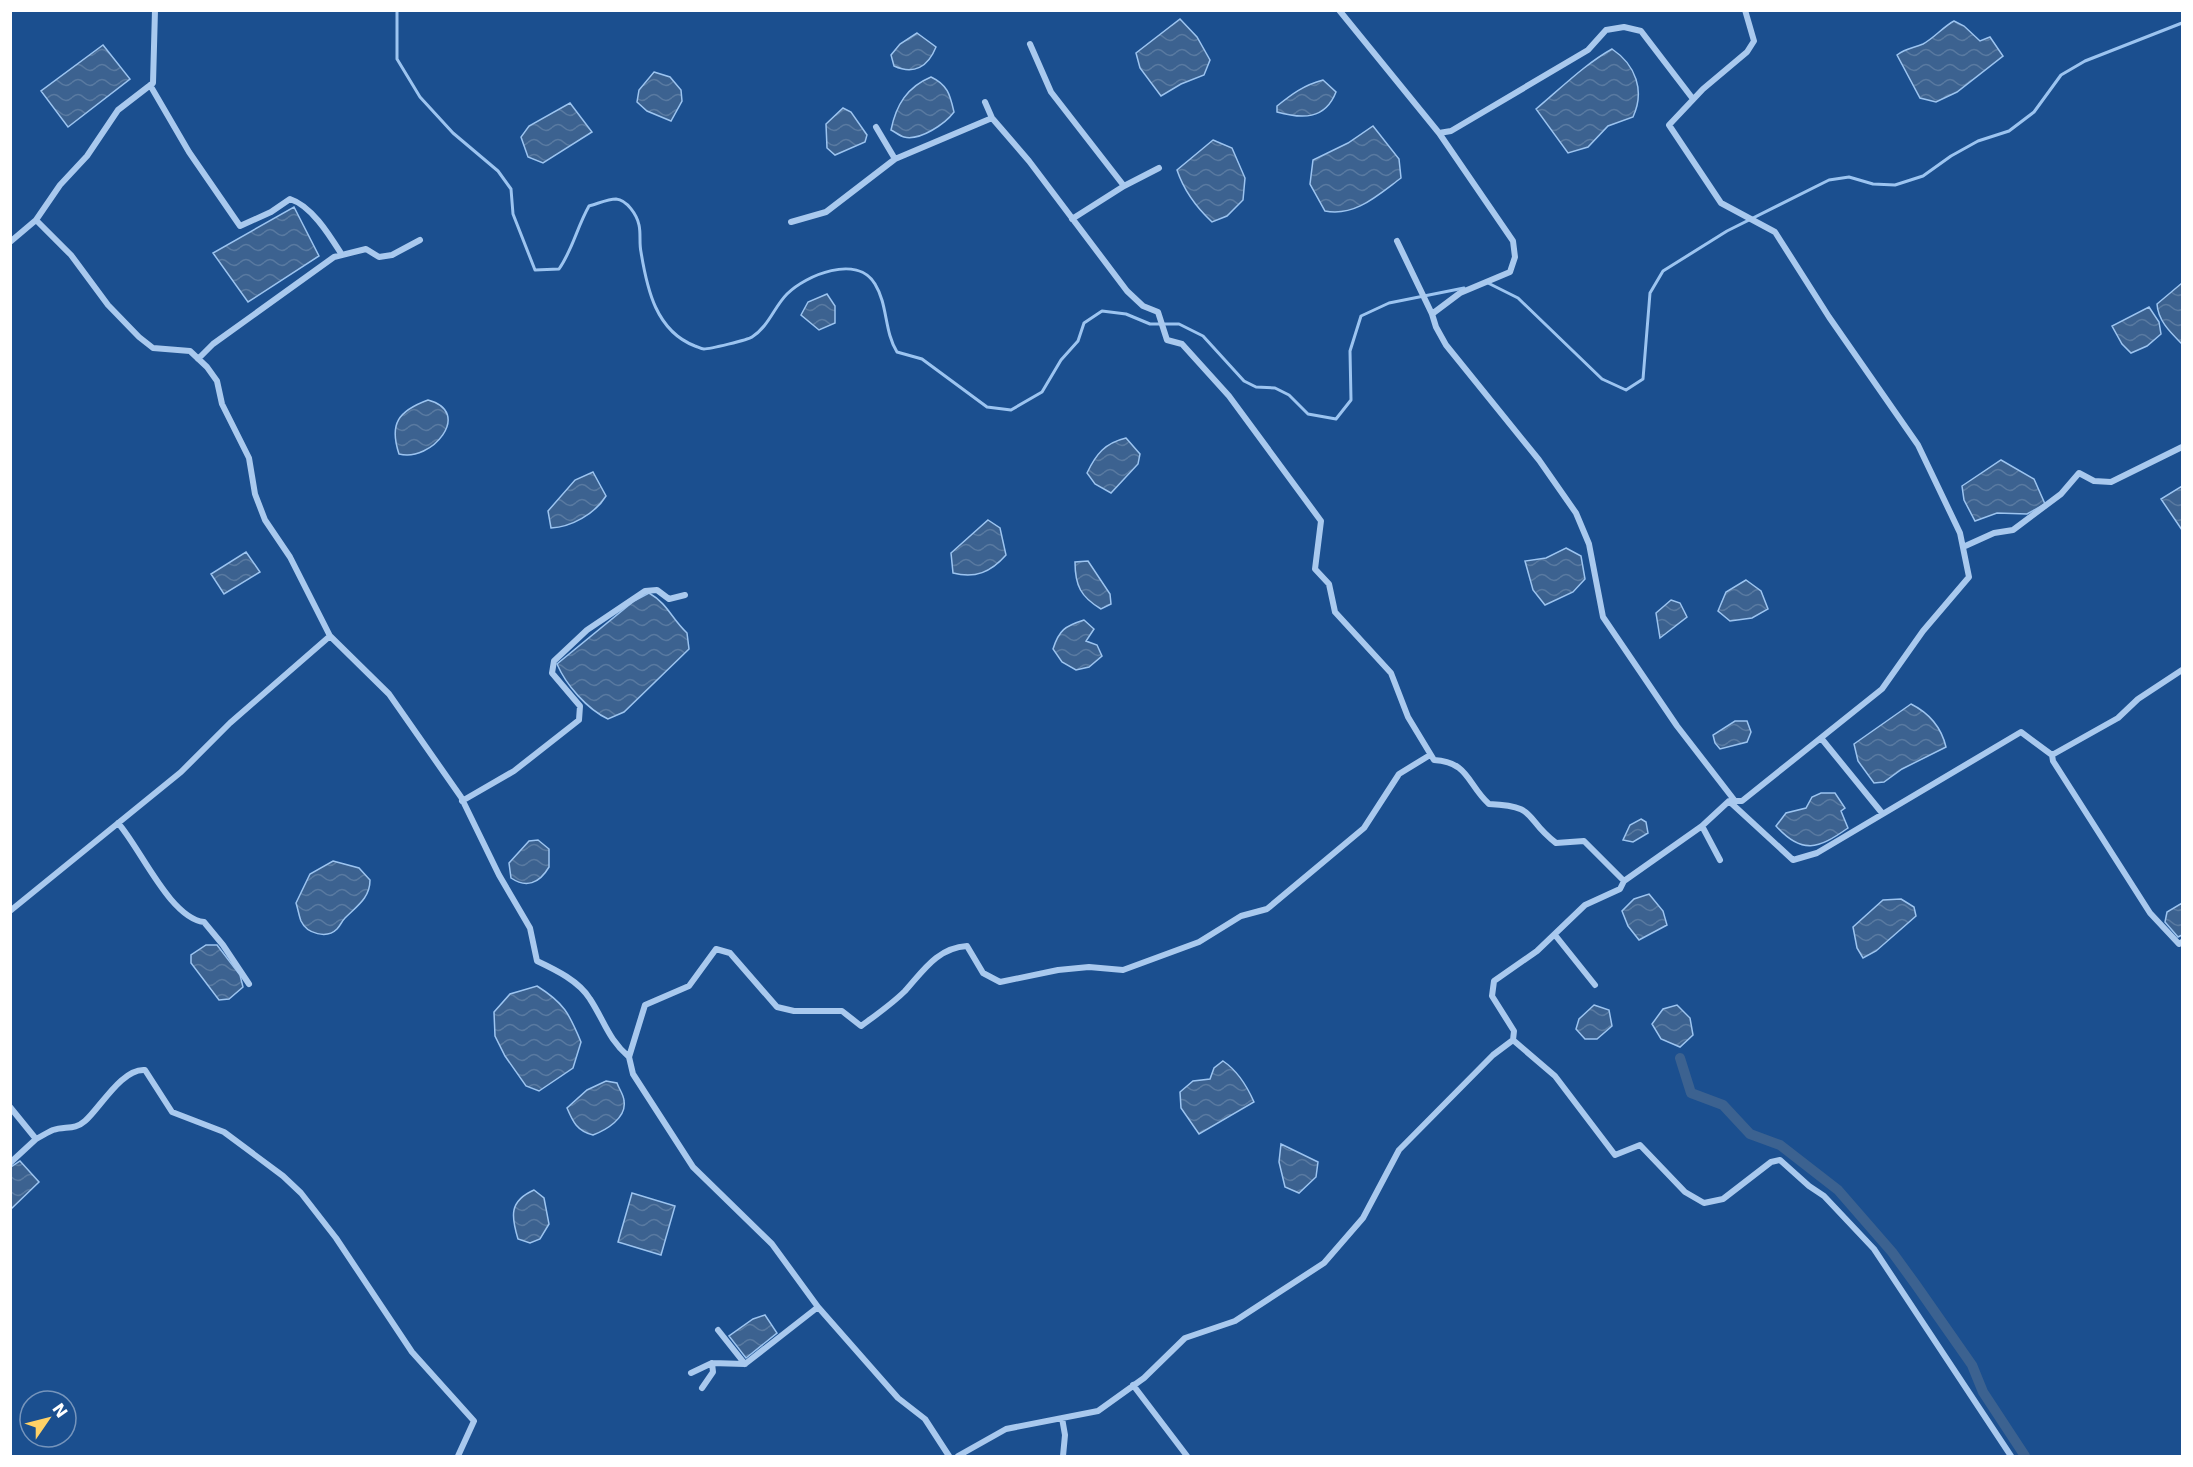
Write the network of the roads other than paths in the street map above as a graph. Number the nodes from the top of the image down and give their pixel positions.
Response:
1 (155, 10) edge
2 (1340, 10) edge
3 (1745, 10) edge
4 (1030, 44) dead end
5 (150, 85) junction
6 (1693, 99) junction
7 (985, 102) dead end
8 (992, 118) junction
9 (876, 127) dead end
10 (1438, 133) junction
11 (895, 159) junction
12 (1159, 168) dead end
13 (1124, 186) junction
14 (1072, 219) junction
15 (36, 220) junction
16 (790, 222) dead end
17 (420, 240) dead end
18 (1397, 241) dead end
19 (10, 242) edge
20 (342, 255) junction
21 (1432, 314) junction
22 (198, 359) junction
23 (2182, 447) edge
24 (1963, 547) junction
25 (685, 595) dead end
26 (330, 636) junction
27 (2182, 670) edge
28 (1821, 738) junction
29 (1430, 755) junction
30 (2052, 755) junction
31 (462, 801) junction
32 (1732, 801) junction
33 (1882, 813) junction
34 (118, 824) junction
35 (1702, 826) junction
36 (1720, 860) dead end
37 (1624, 881) junction
38 (10, 911) edge
39 (1555, 935) junction
40 (2182, 942) edge
41 (249, 984) dead end
42 (1595, 985) dead end
43 (1513, 1040) junction
44 (629, 1057) junction
45 (10, 1107) edge
46 (36, 1139) junction
47 (10, 1163) edge
48 (818, 1307) junction
49 (718, 1330) dead end
50 (712, 1363) junction
51 (745, 1364) junction
52 (691, 1373) dead end
53 (1133, 1385) junction
54 (702, 1388) dead end
55 (1062, 1418) junction
56 (458, 1456) edge
57 (949, 1456) edge
58 (958, 1456) edge
59 (1063, 1456) edge
60 (1187, 1456) edge
61 (2011, 1456) edge

1 - 5 street
2 - 10 street
3 - 6 street
4 - 13 street
5 - 15 street
5 - 20 street
6 - 10 street
6 - 24 street
7 - 8 street
8 - 11 street
8 - 14 street
9 - 11 street
10 - 21 street
11 - 16 street
12 - 13 street
13 - 14 street
14 - 29 street
15 - 19 street
15 - 22 street
17 - 20 street
18 - 21 street
20 - 22 street
21 - 32 street
22 - 26 street
23 - 24 street
24 - 28 street
25 - 31 street
26 - 31 street
26 - 34 street
27 - 30 street
28 - 32 street
28 - 33 street
29 - 37 street
29 - 44 street
30 - 33 street
30 - 40 street
31 - 44 street
32 - 33 street
32 - 35 street
34 - 38 street
34 - 41 street
35 - 36 street
35 - 37 street
37 - 39 street
39 - 42 street
39 - 43 street
43 - 53 street
43 - 61 street
44 - 48 street
45 - 46 street
46 - 47 street
46 - 56 street
48 - 51 street
48 - 57 street
49 - 51 street
50 - 51 street
50 - 52 street
50 - 54 street
53 - 55 street
53 - 60 street
55 - 58 street
55 - 59 street

